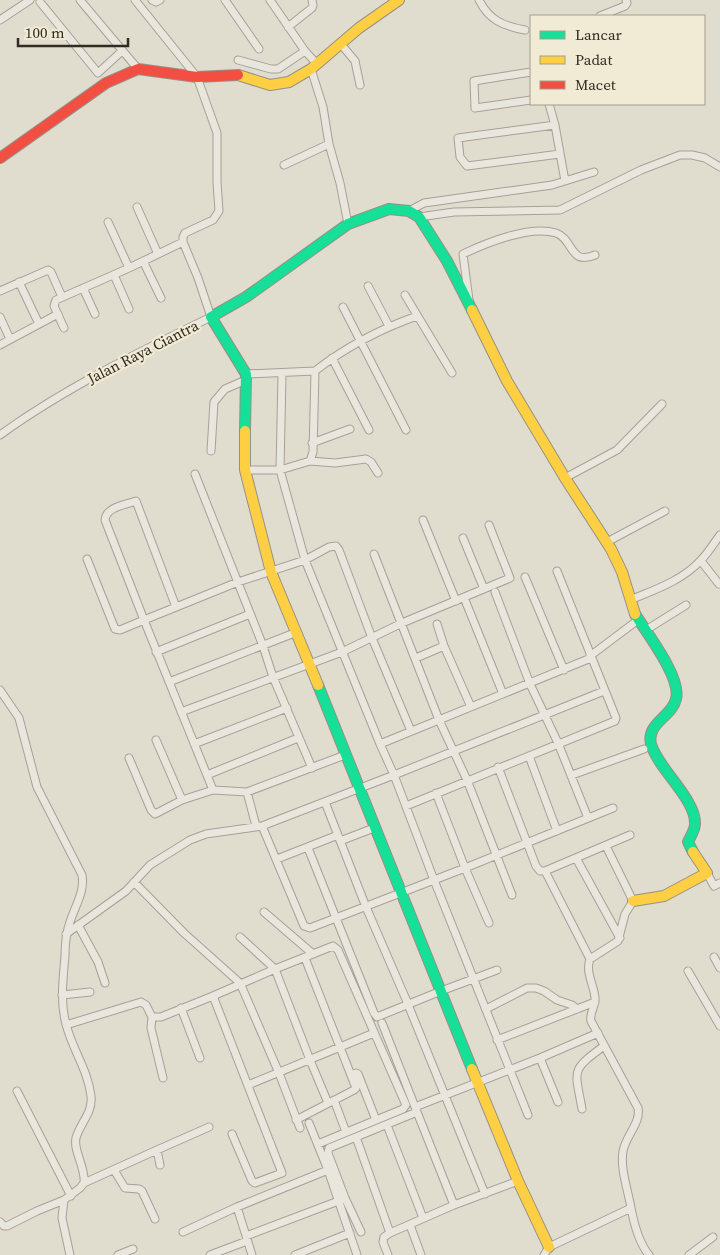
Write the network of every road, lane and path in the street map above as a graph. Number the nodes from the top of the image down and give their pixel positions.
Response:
1 (30, 0) edge
2 (80, 0) edge
3 (135, 0) edge
4 (152, 0) edge
5 (160, 0) edge
6 (225, 0) edge
7 (270, 0) edge
8 (312, 0) edge
9 (399, 0) edge
10 (478, 0) edge
11 (626, 0) edge
12 (40, 1) edge
13 (602, 15) edge
14 (0, 20) edge
15 (288, 27) junction
16 (525, 30) dead end
17 (340, 44) junction
18 (259, 49) dead end
19 (122, 51) junction
20 (305, 51) junction
21 (238, 60) dead end
22 (314, 67) junction
23 (138, 69) junction
24 (530, 72) edge
25 (197, 77) junction
26 (360, 85) dead end
27 (530, 100) edge
28 (548, 105) edge
29 (555, 124) junction
30 (329, 144) junction
31 (560, 154) junction
32 (0, 158) edge
33 (284, 165) dead end
34 (720, 167) edge
35 (594, 172) dead end
36 (566, 181) junction
37 (137, 207) dead end
38 (409, 211) junction
39 (419, 217) junction
40 (108, 222) dead end
41 (348, 224) junction
42 (183, 242) junction
43 (158, 254) junction
44 (595, 255) dead end
45 (143, 262) junction
46 (129, 268) junction
47 (114, 275) junction
48 (19, 282) junction
49 (368, 286) dead end
50 (83, 288) junction
51 (0, 291) edge
52 (405, 295) dead end
53 (62, 297) junction
54 (161, 298) dead end
55 (469, 305) junction
56 (343, 307) dead end
57 (129, 309) dead end
58 (58, 314) junction
59 (95, 314) dead end
60 (211, 316) junction
61 (417, 316) junction
62 (0, 317) edge
63 (39, 324) junction
64 (389, 326) junction
65 (64, 328) dead end
66 (10, 340) junction
67 (360, 341) junction
68 (0, 345) edge
69 (332, 358) junction
70 (315, 372) junction
71 (452, 373) dead end
72 (282, 374) junction
73 (246, 377) junction
74 (662, 404) dead end
75 (350, 429) dead end
76 (369, 430) dead end
77 (406, 430) dead end
78 (0, 435) edge
79 (312, 443) junction
80 (211, 451) dead end
81 (310, 461) junction
82 (245, 470) junction
83 (280, 470) junction
84 (378, 473) dead end
85 (195, 474) dead end
86 (566, 478) junction
87 (665, 511) dead end
88 (423, 520) dead end
89 (489, 526) dead end
90 (720, 535) edge
91 (463, 538) dead end
92 (607, 542) junction
93 (374, 554) dead end
94 (87, 559) dead end
95 (306, 560) junction
96 (700, 561) junction
97 (557, 571) dead end
98 (271, 572) junction
99 (525, 577) dead end
100 (238, 582) junction
101 (719, 584) edge
102 (484, 589) junction
103 (495, 592) dead end
104 (465, 600) dead end
105 (630, 600) junction
106 (456, 601) junction
107 (686, 605) dead end
108 (176, 607) junction
109 (250, 614) junction
110 (144, 620) junction
111 (638, 620) junction
112 (402, 623) junction
113 (437, 624) dead end
114 (646, 630) junction
115 (297, 632) junction
116 (372, 638) junction
117 (263, 646) junction
118 (444, 646) junction
119 (156, 652) junction
120 (342, 652) junction
121 (591, 657) junction
122 (416, 658) junction
123 (309, 664) junction
124 (564, 670) junction
125 (273, 678) junction
126 (169, 682) junction
127 (530, 684) junction
128 (0, 690) edge
129 (604, 691) junction
130 (502, 694) junction
131 (3, 700) edge
132 (471, 707) junction
133 (287, 708) junction
134 (181, 712) junction
135 (544, 714) junction
136 (439, 720) junction
137 (411, 732) junction
138 (298, 738) junction
139 (156, 740) dead end
140 (558, 743) junction
141 (194, 744) junction
142 (380, 744) junction
143 (644, 748) dead end
144 (454, 752) junction
145 (345, 756) junction
146 (529, 756) junction
147 (129, 758) dead end
148 (498, 767) junction
149 (312, 768) junction
150 (572, 774) junction
151 (208, 775) junction
152 (394, 775) junction
153 (466, 780) junction
154 (359, 789) junction
155 (214, 790) junction
156 (247, 792) junction
157 (436, 793) junction
158 (182, 800) junction
159 (325, 802) junction
160 (406, 806) junction
161 (613, 808) dead end
162 (588, 818) junction
163 (259, 826) junction
164 (374, 828) junction
165 (557, 830) junction
166 (630, 836) dead end
167 (339, 838) junction
168 (527, 843) junction
169 (606, 846) junction
170 (308, 848) junction
171 (496, 856) junction
172 (576, 858) junction
173 (277, 859) junction
174 (465, 868) junction
175 (545, 871) junction
176 (707, 873) junction
177 (434, 880) junction
178 (134, 882) junction
179 (720, 882) edge
180 (400, 892) junction
181 (512, 895) dead end
182 (634, 901) junction
183 (366, 907) junction
184 (264, 912) dead end
185 (337, 919) junction
186 (489, 923) dead end
187 (78, 925) junction
188 (66, 934) junction
189 (240, 937) dead end
190 (620, 938) junction
191 (313, 954) junction
192 (305, 958) junction
193 (714, 958) dead end
194 (590, 959) junction
195 (720, 968) edge
196 (275, 969) junction
197 (497, 970) dead end
198 (688, 970) dead end
199 (473, 978) junction
200 (105, 983) dead end
201 (240, 984) junction
202 (441, 991) junction
203 (90, 992) dead end
204 (62, 995) junction
205 (213, 996) junction
206 (595, 1002) junction
207 (409, 1006) junction
208 (181, 1008) junction
209 (486, 1009) junction
210 (577, 1009) junction
211 (152, 1017) junction
212 (382, 1023) dead end
213 (66, 1025) junction
214 (720, 1026) edge
215 (374, 1033) junction
216 (598, 1033) junction
217 (497, 1040) junction
218 (604, 1046) junction
219 (341, 1047) junction
220 (200, 1058) dead end
221 (540, 1058) junction
222 (310, 1060) junction
223 (508, 1070) junction
224 (279, 1073) junction
225 (352, 1074) junction
226 (163, 1078) dead end
227 (478, 1083) junction
228 (248, 1085) junction
229 (18, 1091) dead end
230 (446, 1095) junction
231 (331, 1101) junction
232 (558, 1102) dead end
233 (582, 1109) dead end
234 (416, 1110) junction
235 (528, 1115) dead end
236 (296, 1120) junction
237 (383, 1122) junction
238 (309, 1123) dead end
239 (209, 1127) dead end
240 (300, 1128) dead end
241 (346, 1132) junction
242 (232, 1134) dead end
243 (356, 1137) junction
244 (318, 1144) junction
245 (157, 1150) junction
246 (160, 1165) dead end
247 (114, 1170) junction
248 (328, 1170) junction
249 (518, 1181) junction
250 (84, 1183) junction
251 (485, 1194) junction
252 (71, 1196) junction
253 (342, 1199) junction
254 (64, 1200) junction
255 (454, 1205) junction
256 (237, 1207) junction
257 (631, 1208) junction
258 (424, 1218) junction
259 (155, 1219) dead end
260 (410, 1225) junction
261 (1, 1226) edge
262 (183, 1232) dead end
263 (361, 1232) dead end
264 (350, 1233) junction
265 (390, 1233) junction
266 (713, 1237) dead end
267 (247, 1239) junction
268 (133, 1249) dead end
269 (547, 1251) edge
270 (70, 1255) edge
271 (118, 1255) edge
272 (210, 1255) edge
273 (252, 1255) edge
274 (295, 1255) edge
275 (357, 1255) edge
276 (388, 1255) edge
277 (421, 1255) edge
278 (649, 1255) edge
279 (689, 1255) edge

1 - 14 street
2 - 19 street
3 - 25 street
4 - 5 street
6 - 18 street
7 - 15 street
8 - 15 street
9 - 17 street
10 - 16 street
11 - 13 street
12 - 19 street
15 - 20 street
17 - 22 street
17 - 26 street
19 - 23 street
20 - 21 street
20 - 22 street
22 - 25 street
22 - 30 street
23 - 25 street
23 - 32 street
24 - 27 street
25 - 42 street
28 - 29 street
29 - 31 street
29 - 31 street
30 - 33 street
30 - 41 street
31 - 36 street
34 - 39 street
35 - 36 street
36 - 38 street
37 - 43 street
38 - 39 street
38 - 41 street
39 - 55 street
40 - 46 street
41 - 60 street
42 - 43 street
42 - 60 street, Jalan Raya Ciantra
43 - 45 street
44 - 55 street
45 - 46 street
45 - 54 street
46 - 47 street
47 - 50 street
47 - 57 street
48 - 51 street
48 - 53 street
48 - 63 street
49 - 64 street
50 - 53 street
50 - 59 street
52 - 61 street
53 - 58 street
55 - 86 street
56 - 67 street
58 - 63 street
58 - 65 street
60 - 73 street
60 - 78 street, Jalan Raya Ciantra
61 - 64 street
61 - 71 street
62 - 66 street
63 - 66 street
64 - 67 street
66 - 68 street
67 - 69 street
67 - 77 street
69 - 70 street
69 - 76 street
70 - 72 street
70 - 79 street
72 - 73 street
72 - 83 street
73 - 80 street
73 - 82 street
74 - 86 street
75 - 79 street
79 - 81 street
81 - 83 street
81 - 84 street
82 - 83 street
82 - 98 street
83 - 95 street
85 - 100 street
86 - 92 street
87 - 92 street
88 - 106 street
89 - 102 street
90 - 96 street
91 - 102 street
92 - 105 street
93 - 112 street
94 - 110 street
95 - 98 street
95 - 116 street
95 - 120 street
96 - 101 street
96 - 105 street
97 - 121 street
98 - 100 street
98 - 115 street
99 - 124 street
100 - 108 street
100 - 109 street
102 - 106 street
103 - 127 street
104 - 130 street
105 - 111 street
106 - 112 street
107 - 114 street
108 - 110 street
108 - 110 street
109 - 117 street
109 - 119 street
110 - 119 street
111 - 114 street
111 - 121 street
112 - 116 street
112 - 122 street
113 - 118 street
114 - 176 street
115 - 117 street
115 - 123 street
116 - 120 street
116 - 137 street
117 - 125 street
117 - 126 street
118 - 122 street
118 - 132 street
119 - 126 street
120 - 123 street
120 - 142 street
121 - 124 street
121 - 129 street
122 - 136 street
123 - 125 street
123 - 145 street
124 - 127 street
125 - 133 street
125 - 134 street
126 - 134 street
127 - 130 street
127 - 135 street
128 - 131 street
129 - 135 street
129 - 140 street
130 - 132 street
131 - 188 street
132 - 136 street
133 - 138 street
133 - 141 street
134 - 141 street
135 - 140 street
135 - 144 street
136 - 137 street
136 - 144 street
137 - 142 street
138 - 149 street
138 - 151 street
139 - 158 street
140 - 146 street
140 - 150 street
141 - 151 street
142 - 152 street
143 - 150 street
144 - 152 street
144 - 153 street
145 - 149 street
145 - 154 street
146 - 148 street
146 - 165 street
147 - 158 street
148 - 153 street
148 - 168 street
149 - 156 street
150 - 162 street
151 - 155 street
152 - 154 street
152 - 160 street
153 - 157 street
153 - 171 street
154 - 159 street
154 - 164 street
155 - 156 street
155 - 158 street
156 - 163 street
157 - 160 street
157 - 174 street
159 - 163 street
159 - 167 street
160 - 177 street
161 - 162 street
162 - 165 street
163 - 173 street
163 - 178 street
164 - 167 street
164 - 180 street
165 - 168 street
166 - 169 street
167 - 170 street
167 - 183 street
168 - 171 street
168 - 175 street
169 - 172 street
169 - 182 street
170 - 173 street
170 - 185 street
171 - 174 street
171 - 181 street
172 - 175 street
172 - 190 street
173 - 185 street
174 - 177 street
174 - 186 street
175 - 194 street
176 - 179 street
176 - 182 street
177 - 180 street
177 - 199 street
178 - 187 street
178 - 201 street
180 - 183 street
180 - 202 street
182 - 190 street
183 - 185 street
183 - 207 street
184 - 191 street
185 - 207 street
187 - 188 street
187 - 200 street
188 - 204 street
189 - 196 street
190 - 194 street
191 - 192 street
191 - 215 street
192 - 196 street
192 - 219 street
193 - 195 street
194 - 206 street
196 - 201 street
196 - 222 street
197 - 199 street
198 - 214 street
199 - 202 street
199 - 209 street
201 - 205 street
201 - 224 street
202 - 207 street
202 - 227 street
203 - 204 street
204 - 213 street
205 - 208 street
205 - 228 street
206 - 210 street
206 - 216 street
207 - 230 street
208 - 211 street
208 - 220 street
209 - 210 street
209 - 217 street
210 - 217 street
211 - 213 street
211 - 226 street
212 - 234 street
213 - 250 street
215 - 219 street
215 - 237 street
216 - 218 street
216 - 221 street
217 - 223 street
218 - 233 street
218 - 257 street
219 - 222 street
219 - 225 street
221 - 223 street
221 - 232 street
222 - 224 street
222 - 231 street
223 - 227 street
223 - 235 street
224 - 228 street
224 - 236 street
225 - 231 street
225 - 237 street
227 - 230 street
227 - 249 street
228 - 242 street
229 - 252 street
230 - 234 street
230 - 251 street
231 - 236 street
231 - 241 street
234 - 237 street
234 - 255 street
236 - 240 street
237 - 241 street
237 - 243 street
237 - 258 street
238 - 244 street
239 - 245 street
241 - 244 street
243 - 253 street
243 - 265 street
244 - 248 street
245 - 246 street
245 - 247 street
247 - 250 street
247 - 259 street
248 - 253 street
248 - 256 street
249 - 251 street
249 - 269 street
250 - 252 street
251 - 255 street
252 - 254 street
253 - 263 street
253 - 264 street
253 - 267 street
254 - 261 street
254 - 270 street
255 - 258 street
256 - 262 street
256 - 267 street
257 - 269 street
257 - 278 street
258 - 260 street
260 - 265 street
260 - 277 street
264 - 274 street
264 - 275 street
265 - 276 street
266 - 279 street
267 - 272 street
267 - 273 street
268 - 271 street

